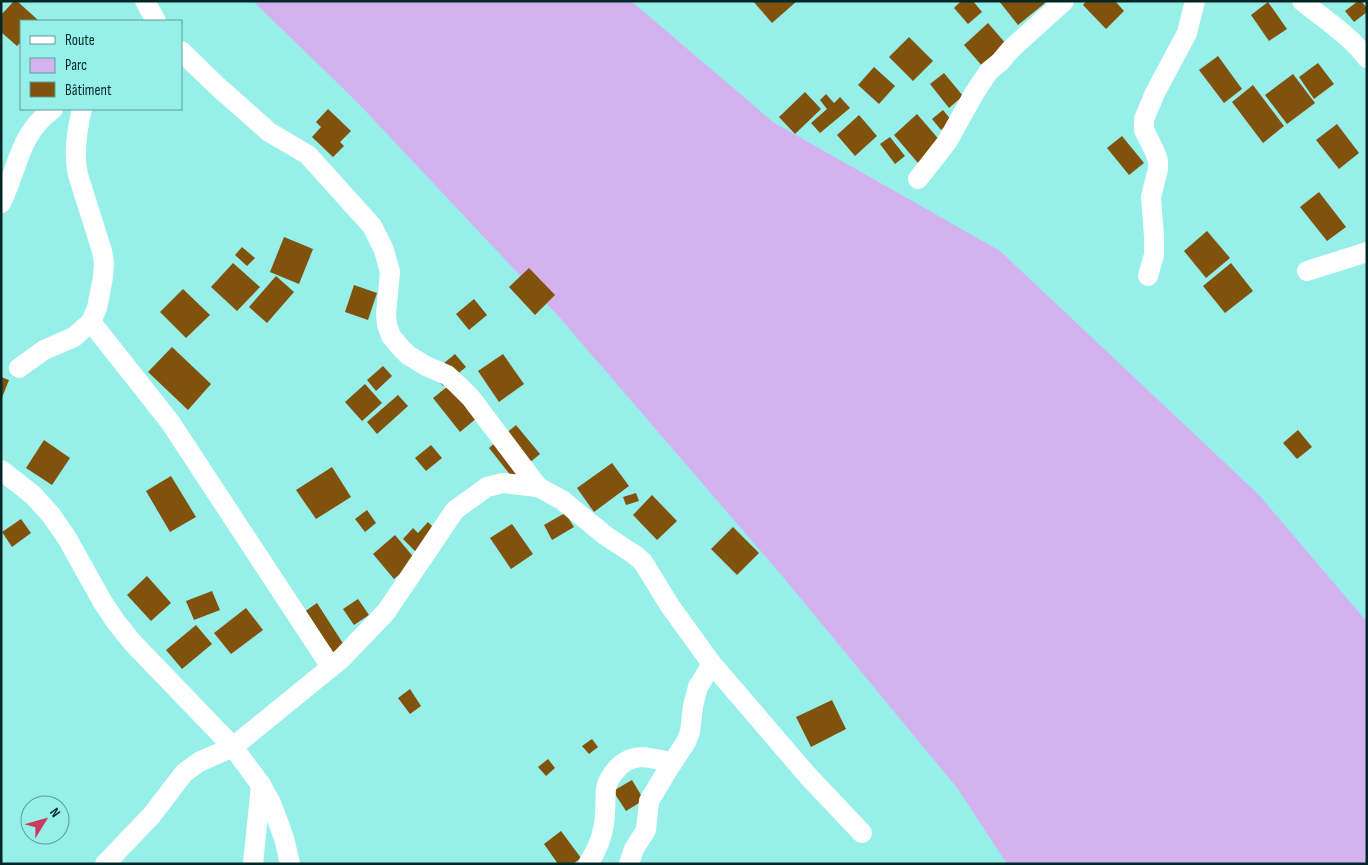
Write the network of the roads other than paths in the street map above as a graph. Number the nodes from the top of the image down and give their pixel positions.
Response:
1 (145, 1) edge
2 (1064, 1) edge
3 (1195, 1) edge
4 (1302, 1) edge
5 (155, 20) edge
6 (182, 51) edge
7 (1367, 58) edge
8 (52, 110) edge
9 (82, 110) edge
10 (918, 179) dead end
11 (1, 203) edge
12 (1367, 252) edge
13 (1307, 271) dead end
14 (1148, 276) dead end
15 (91, 322) junction
16 (19, 368) dead end
17 (1, 470) edge
18 (538, 487) junction
19 (712, 664) junction
20 (331, 666) junction
21 (233, 748) junction
22 (672, 763) junction
23 (261, 785) junction
24 (862, 833) dead end
25 (105, 864) edge
26 (253, 864) edge
27 (290, 864) edge
28 (588, 864) edge
29 (629, 864) edge

1 - 5 street
2 - 10 street
3 - 14 street
4 - 7 street
6 - 18 street
8 - 11 street
9 - 15 street
12 - 13 street
15 - 16 street
15 - 20 street
17 - 21 street
18 - 19 street
18 - 20 street
19 - 22 street
19 - 24 street
20 - 21 street
21 - 23 street
21 - 25 street
22 - 28 street
22 - 29 street
23 - 26 street
23 - 27 street

